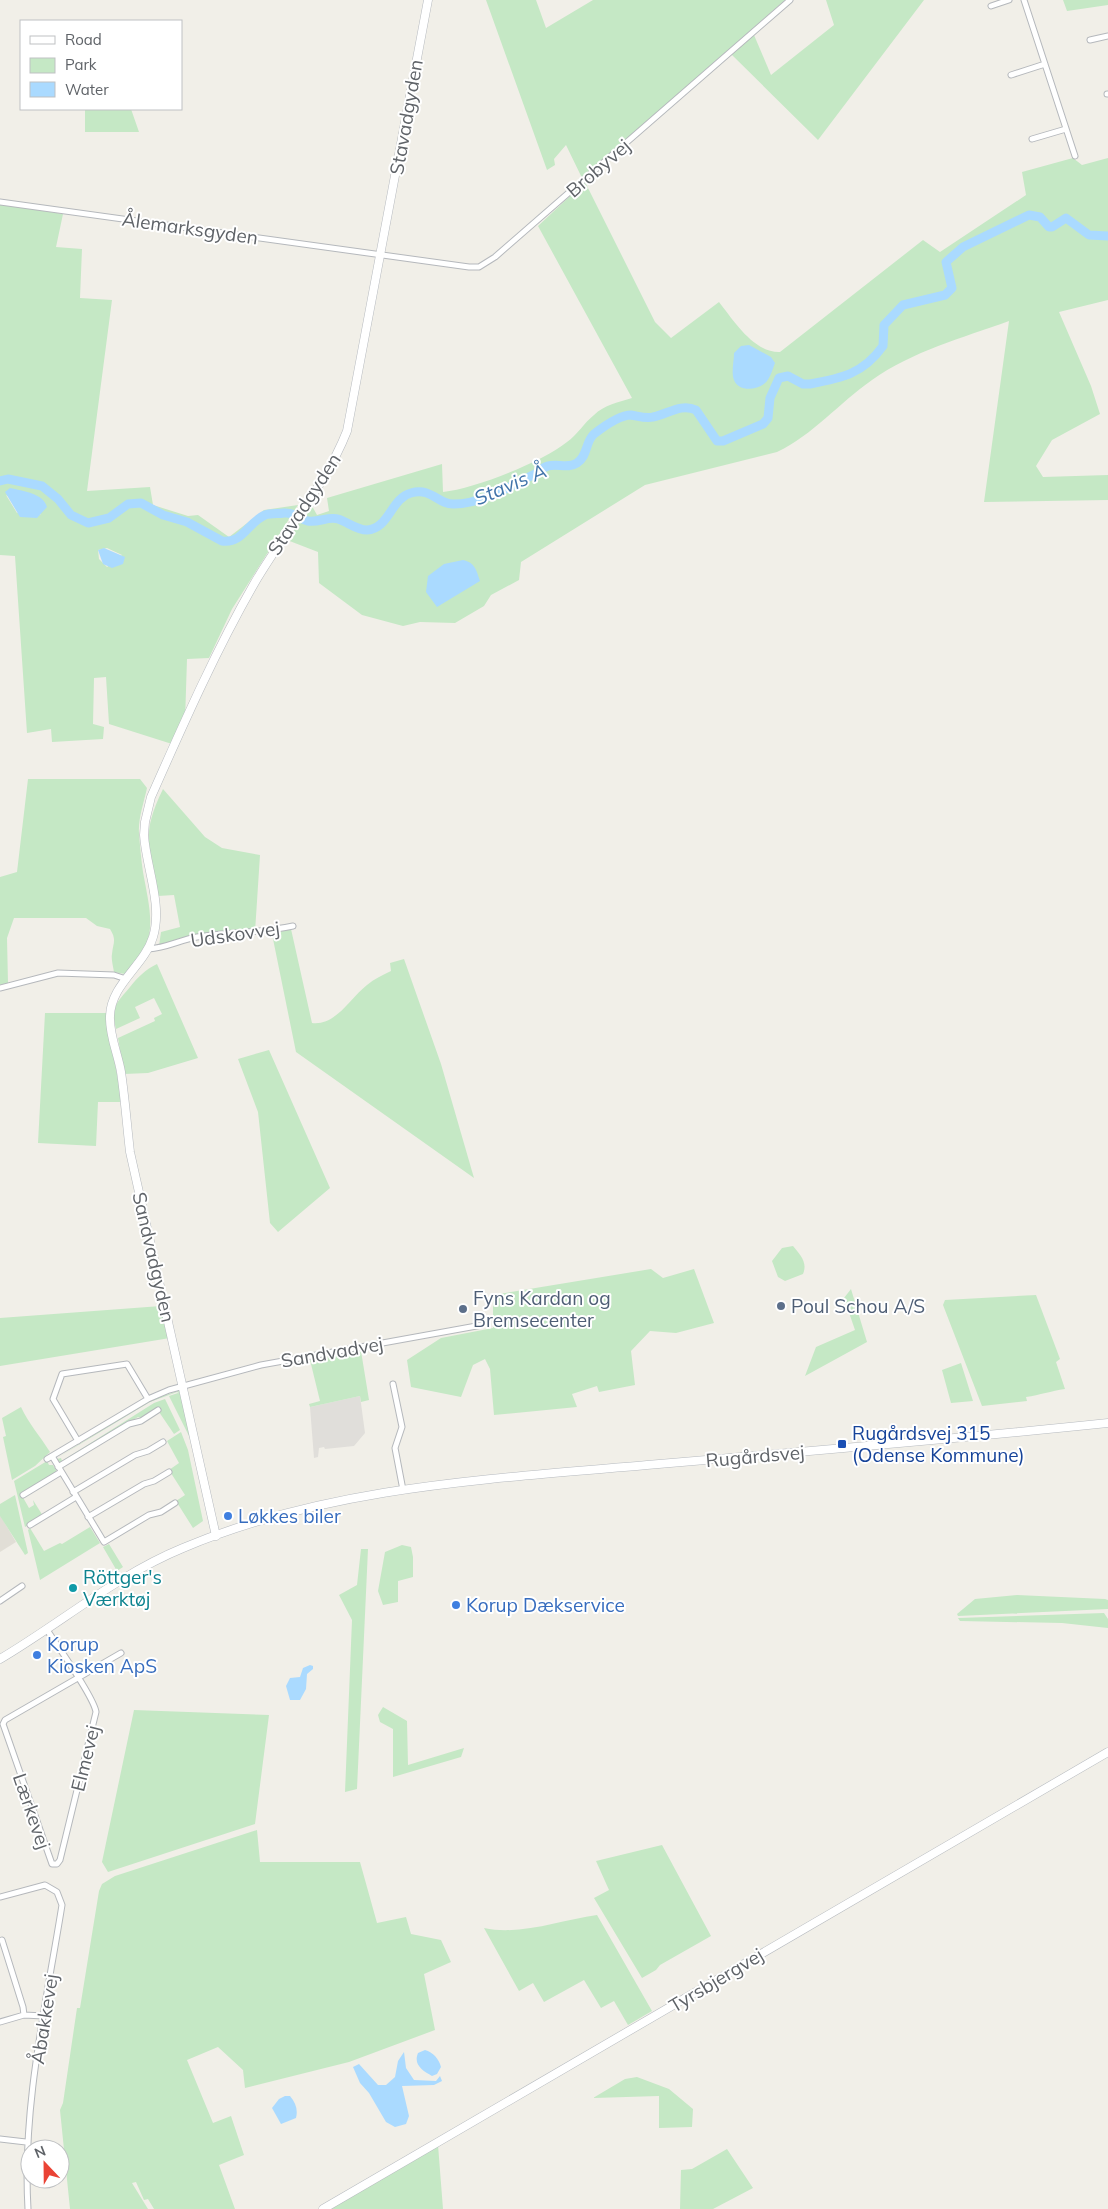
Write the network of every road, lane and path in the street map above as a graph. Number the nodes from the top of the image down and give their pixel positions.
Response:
1 (428, 0) edge
2 (790, 0) edge
3 (1009, 0) edge
4 (1024, 0) edge
5 (991, 6) dead end
6 (1108, 36) edge
7 (1090, 40) dead end
8 (1045, 64) junction
9 (1011, 75) dead end
10 (1066, 129) junction
11 (1032, 139) dead end
12 (1075, 156) dead end
13 (0, 202) edge
14 (381, 255) junction
15 (293, 926) dead end
16 (149, 948) junction
17 (126, 980) junction
18 (0, 988) edge
19 (482, 1325) dead end
20 (393, 1384) dead end
21 (184, 1386) junction
22 (148, 1398) junction
23 (158, 1410) dead end
24 (1108, 1423) edge
25 (78, 1441) junction
26 (163, 1442) dead end
27 (60, 1470) junction
28 (169, 1472) dead end
29 (403, 1490) junction
30 (23, 1495) dead end
31 (75, 1495) junction
32 (175, 1503) dead end
33 (88, 1517) junction
34 (30, 1525) dead end
35 (216, 1536) junction
36 (22, 1586) dead end
37 (0, 1601) edge
38 (47, 1630) junction
39 (121, 1653) dead end
40 (0, 1659) edge
41 (78, 1678) junction
42 (1108, 1752) edge
43 (54, 1865) joint
44 (0, 1897) edge
45 (2, 1940) dead end
46 (24, 2015) junction
47 (44, 2016) junction
48 (0, 2022) edge
49 (0, 2139) edge
50 (26, 2139) edge
51 (20, 2141) edge
52 (27, 2189) edge
53 (28, 2209) edge
54 (324, 2209) edge

1 - 14 street, Stavadgyden
2 - 14 street, Brobyvej
3 - 5 street
4 - 8 street
6 - 7 street
8 - 9 street
8 - 10 street
10 - 11 street
10 - 12 street
13 - 14 street, Ålemarksgyden
14 - 16 street, Stavadgyden
15 - 16 street, Udskovvej
16 - 17 street, Stavadgyden
17 - 18 street
17 - 21 street, Sandvadgyden
19 - 21 street, Sandvadvej
20 - 29 street
21 - 22 street, Sandvadvej
21 - 35 street, Sandvadgyden
22 - 25 street, Sandvadvej
22 - 25 street
23 - 27 street
24 - 29 street, Rugårdsvej
25 - 27 street, Sandvadvej
26 - 31 street
27 - 30 street
27 - 31 street
28 - 33 street
29 - 35 street, Rugårdsvej
31 - 33 street
31 - 34 street
32 - 33 street
35 - 38 street, Rugårdsvej
36 - 37 street
38 - 40 street, Rugårdsvej
38 - 41 street, Elmevej
39 - 41 street
41 - 43 street, Elmevej
41 - 43 street, Lærkevej
42 - 54 street, Tyrsbjergvej
44 - 47 street, Åbakkevej
45 - 46 street
46 - 47 street
46 - 48 street
47 - 50 street, Åbakkevej
49 - 51 street
52 - 53 street, Åbakkevej

